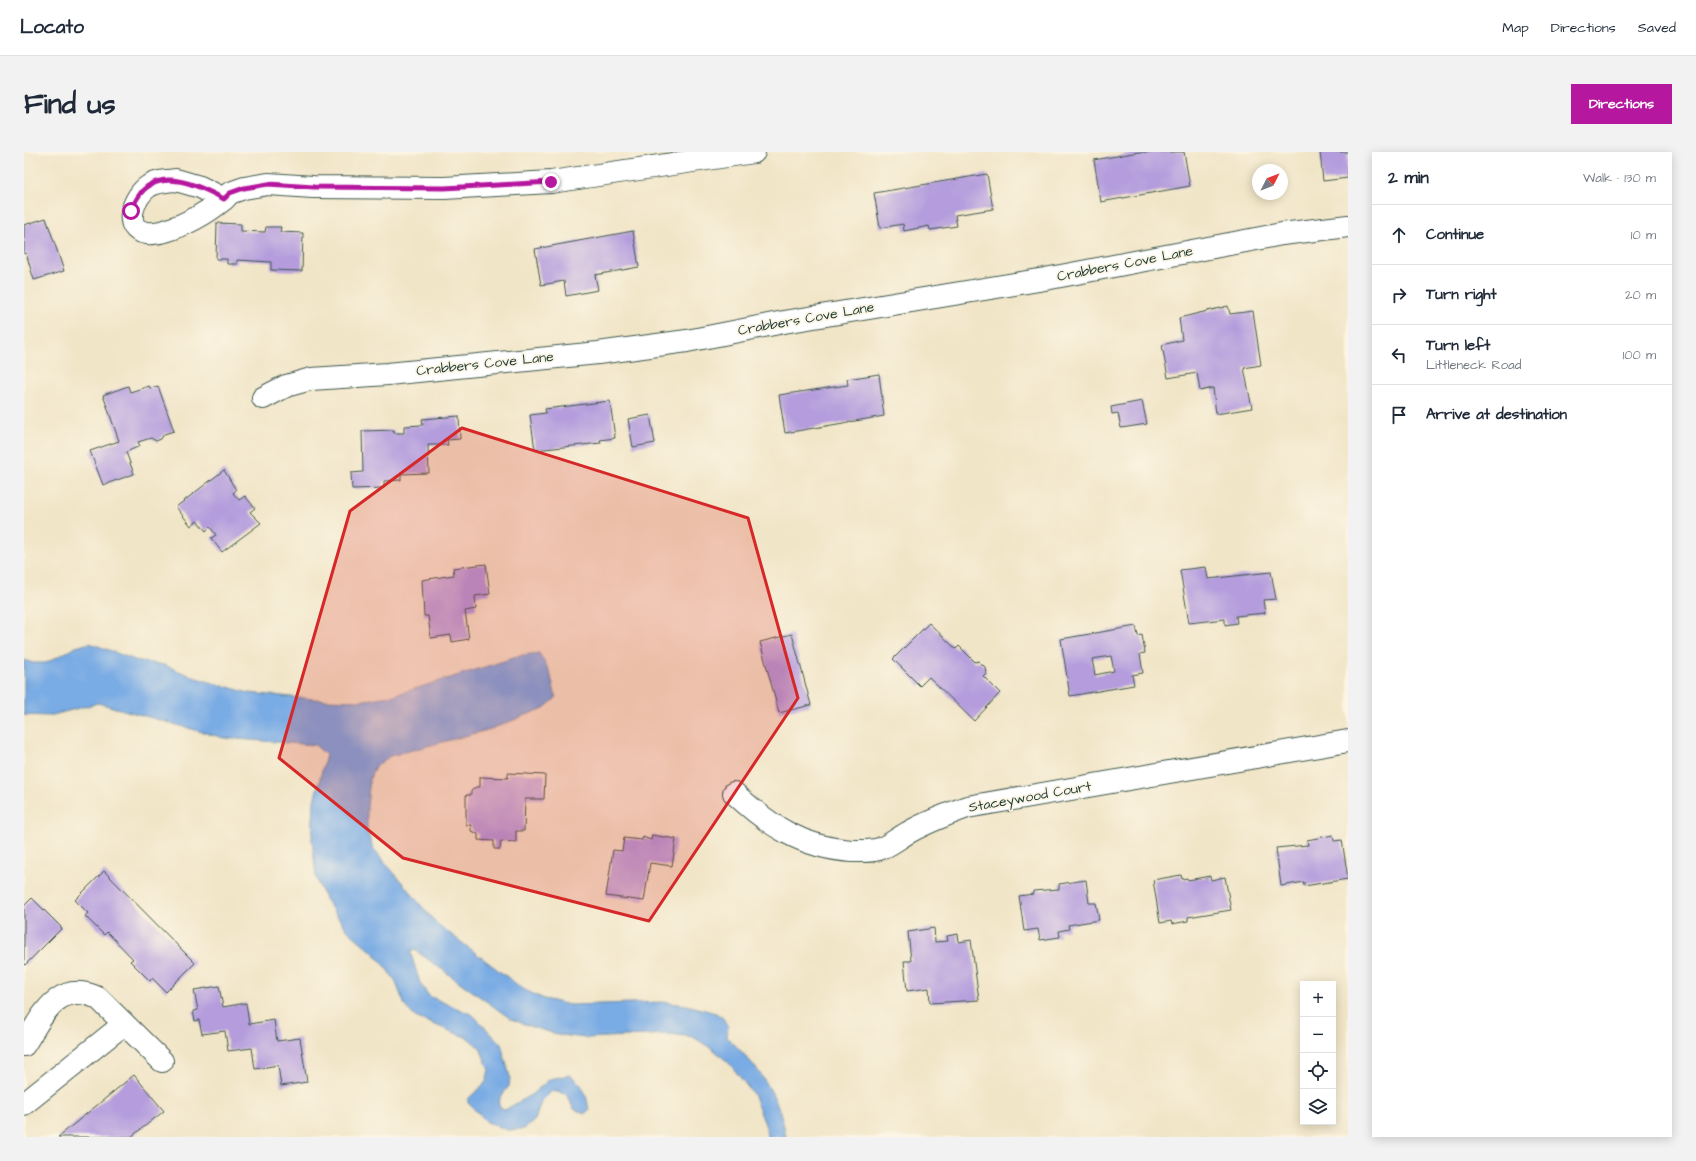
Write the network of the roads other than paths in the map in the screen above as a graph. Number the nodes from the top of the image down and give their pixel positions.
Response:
1 (754, 152) edge
2 (224, 199) dead end
3 (1348, 226) edge
4 (263, 398) dead end
5 (1348, 741) edge
6 (734, 793) dead end
7 (124, 1024) junction
8 (24, 1045) edge
9 (162, 1061) dead end
10 (24, 1104) edge

1 - 2 street
3 - 4 street, Crabbers Cove Lane
5 - 6 street, Staceywood Court
7 - 8 street
7 - 9 street
7 - 10 street

